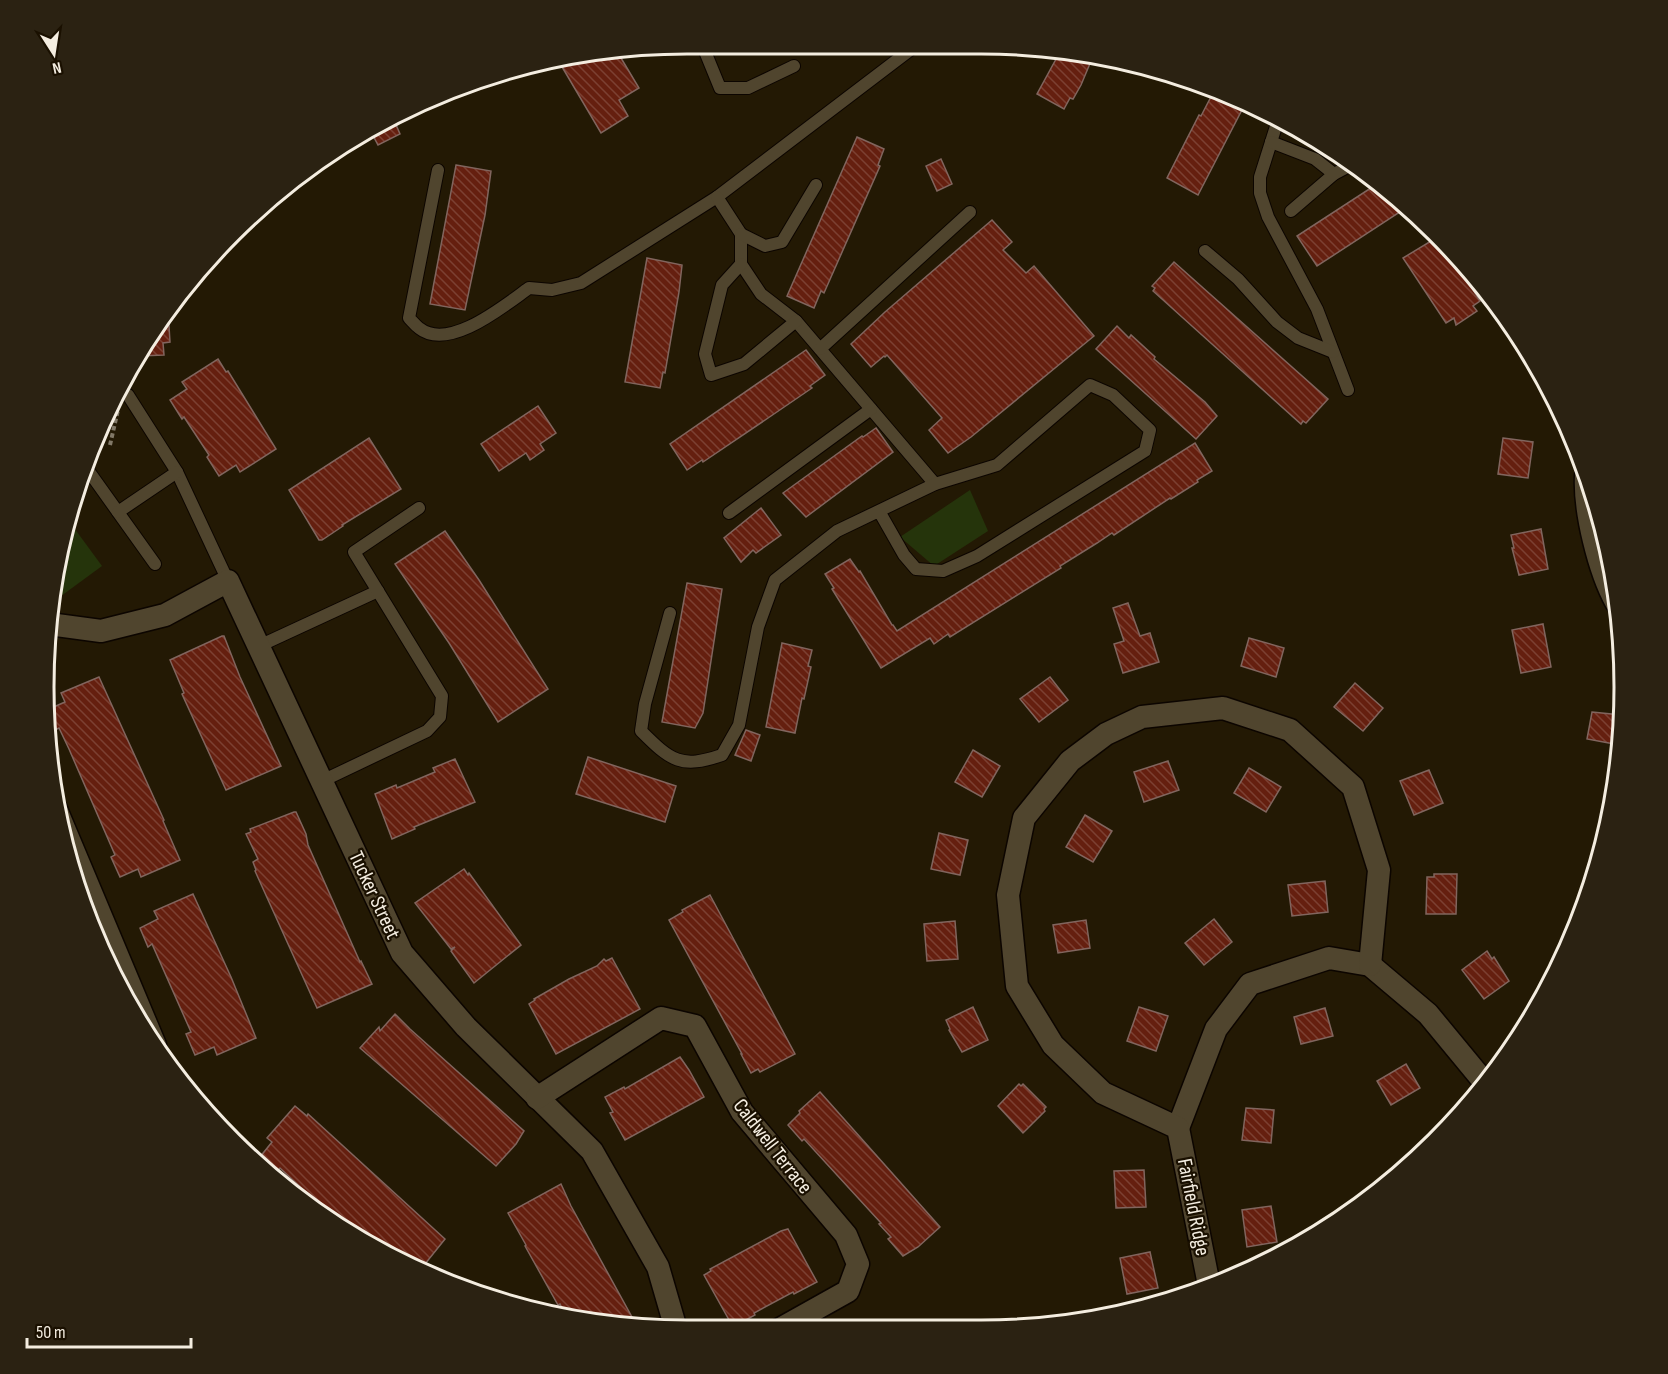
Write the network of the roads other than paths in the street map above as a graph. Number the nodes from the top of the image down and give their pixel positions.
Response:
1 (706, 54) edge
2 (905, 54) edge
3 (794, 66) dead end
4 (1276, 127) edge
5 (1271, 142) junction
6 (1344, 169) edge
7 (438, 170) dead end
8 (1334, 174) junction
9 (816, 185) dead end
10 (717, 197) junction
11 (1291, 211) dead end
12 (970, 212) dead end
13 (741, 234) junction
14 (1205, 251) dead end
15 (741, 264) junction
16 (796, 321) junction
17 (820, 349) junction
18 (1333, 352) junction
19 (1348, 390) dead end
20 (126, 394) edge
21 (871, 409) junction
22 (177, 472) junction
23 (91, 474) edge
24 (935, 484) junction
25 (419, 508) dead end
26 (879, 511) junction
27 (118, 512) junction
28 (729, 513) dead end
29 (1589, 514) edge
30 (155, 564) dead end
31 (1602, 564) edge
32 (228, 580) junction
33 (378, 591) junction
34 (670, 614) dead end
35 (57, 625) edge
36 (259, 646) junction
37 (322, 781) junction
38 (1370, 965) junction
39 (1479, 1076) edge
40 (537, 1098) junction
41 (1178, 1128) junction
42 (1207, 1278) edge
43 (673, 1320) edge
44 (796, 1320) edge

1 - 3 lane
2 - 10 lane
4 - 5 lane
5 - 8 lane
5 - 18 lane
6 - 8 lane
7 - 10 lane
8 - 11 lane
9 - 13 lane
10 - 13 lane
12 - 17 lane
13 - 15 lane
14 - 18 lane
15 - 16 lane
15 - 16 lane
16 - 17 lane
17 - 21 lane
18 - 19 lane
20 - 22 lane
21 - 24 lane
21 - 28 lane
22 - 27 lane
22 - 32 lane
23 - 27 lane
24 - 26 lane
24 - 26 lane
25 - 33 lane
26 - 34 lane
27 - 30 lane
29 - 31 street
32 - 35 street
32 - 36 street, Tucker Street
33 - 36 lane
33 - 37 lane
36 - 37 street, Tucker Street
37 - 40 street, Tucker Street
38 - 39 street
38 - 41 street, Fairfield Ridge
38 - 41 street, Fairfield Ridge
40 - 43 street, Tucker Street
40 - 44 street, Caldwell Terrace
41 - 42 street, Fairfield Ridge

